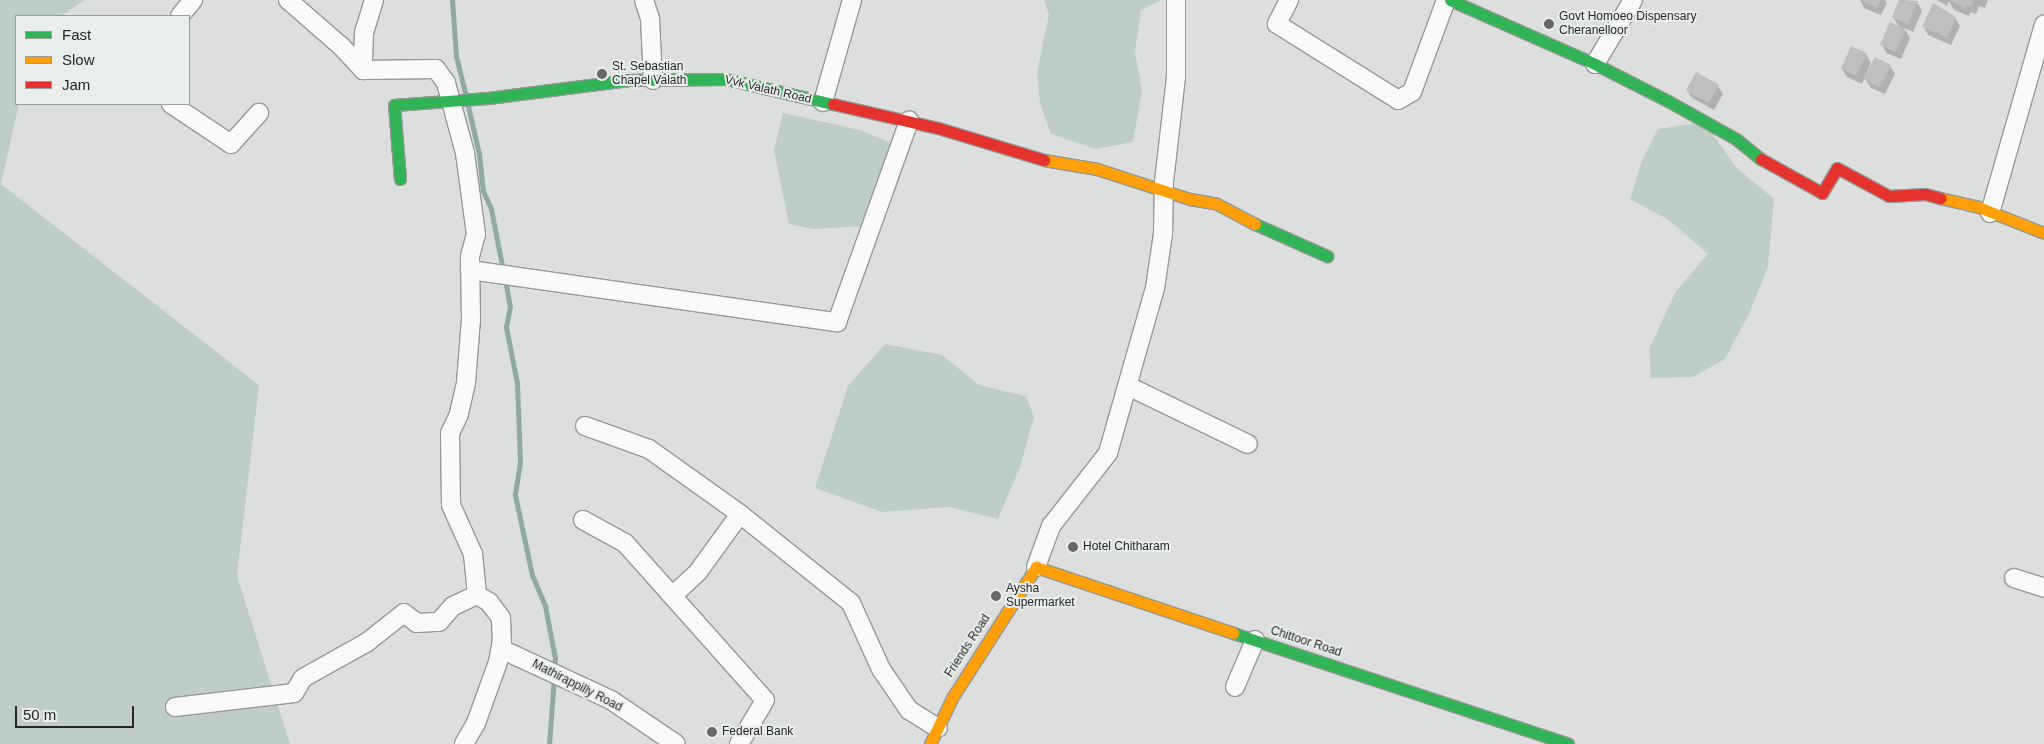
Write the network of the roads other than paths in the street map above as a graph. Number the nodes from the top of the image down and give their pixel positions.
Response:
1 (193, 0) edge
2 (288, 0) edge
3 (374, 0) edge
4 (644, 0) edge
5 (852, 0) edge
6 (1176, 0) edge
7 (1289, 0) edge
8 (1446, 0) edge
9 (1450, 0) edge
10 (1633, 0) edge
11 (181, 15) edge
12 (2044, 26) edge
13 (1595, 64) junction
14 (363, 70) junction
15 (653, 80) junction
16 (452, 100) junction
17 (823, 102) junction
18 (172, 105) edge
19 (259, 113) dead end
20 (909, 122) junction
21 (400, 179) dead end
22 (1164, 189) junction
23 (1990, 213) junction
24 (2044, 233) edge
25 (1327, 256) dead end
26 (470, 270) junction
27 (1128, 386) junction
28 (585, 426) dead end
29 (1248, 444) dead end
30 (740, 514) junction
31 (583, 520) dead end
32 (1036, 566) junction
33 (2014, 578) dead end
34 (2044, 588) edge
35 (477, 595) junction
36 (673, 595) junction
37 (1255, 640) junction
38 (500, 649) junction
39 (1235, 687) dead end
40 (175, 707) dead end
41 (934, 736) edge
42 (1539, 740) edge
43 (464, 744) edge
44 (676, 744) edge
45 (739, 744) edge
46 (1568, 744) edge

1 - 11 street
2 - 14 street
3 - 14 street
4 - 15 street
5 - 17 street
6 - 22 street
7 - 8 street
9 - 13 street
10 - 13 street
12 - 23 street
13 - 23 street
14 - 16 street
15 - 16 street, Vvk Valath Road
15 - 17 street, Vvk Valath Road
16 - 21 street, Vvk Valath Road
16 - 26 street
17 - 20 street, Vvk Valath Road
18 - 19 street
20 - 22 street, Vvk Valath Road
20 - 26 street
22 - 25 street, Vvk Valath Road
22 - 27 street
23 - 24 street
26 - 35 street
27 - 29 street
27 - 32 street
28 - 30 street
30 - 36 street
30 - 41 street
31 - 36 street
32 - 37 street, Chittoor Road
32 - 41 street, Friends Road
33 - 34 street
35 - 38 street
35 - 40 street
36 - 45 street
37 - 39 street
37 - 42 street, Chittoor Road
38 - 43 street
38 - 44 street, Mathirappilly Road
42 - 46 street, Chittoor Road

